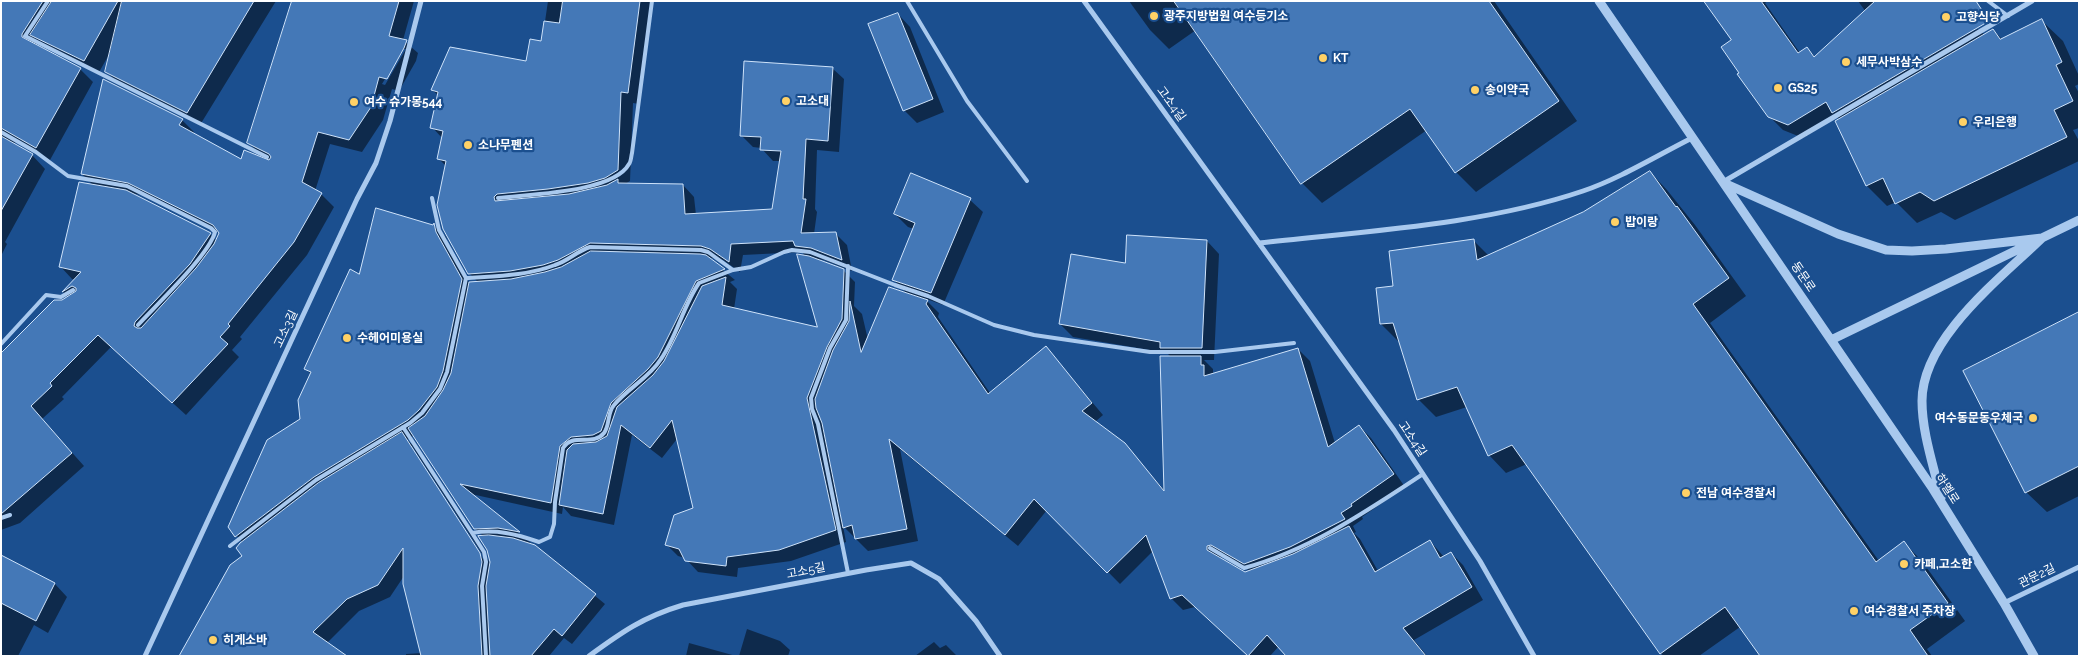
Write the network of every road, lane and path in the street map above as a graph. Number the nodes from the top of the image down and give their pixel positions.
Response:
1 (48, 1) edge
2 (421, 1) edge
3 (652, 1) edge
4 (907, 1) edge
5 (1084, 1) edge
6 (1599, 1) edge
7 (1988, 1) edge
8 (2032, 1) edge
9 (2008, 16) junction
10 (1, 132) edge
11 (1692, 138) junction
12 (267, 157) dead end
13 (1027, 181) dead end
14 (1722, 182) junction
15 (432, 198) dead end
16 (498, 198) dead end
17 (2079, 220) edge
18 (2042, 238) junction
19 (1259, 244) junction
20 (848, 266) junction
21 (733, 270) junction
22 (466, 278) junction
23 (73, 290) dead end
24 (138, 325) dead end
25 (1830, 340) junction
26 (1294, 343) dead end
27 (1, 344) edge
28 (403, 428) junction
29 (1423, 474) junction
30 (1943, 506) junction
31 (10, 514) dead end
32 (1, 518) edge
33 (472, 533) junction
34 (230, 546) dead end
35 (1210, 548) dead end
36 (2079, 567) edge
37 (848, 573) junction
38 (2004, 603) junction
39 (145, 656) edge
40 (486, 656) edge
41 (589, 656) edge
42 (1000, 656) edge
43 (1534, 656) edge
44 (2034, 656) edge

1 - 12 lane
2 - 39 street, 고소3길
3 - 16 lane
4 - 13 lane
5 - 19 street, 고소4길
6 - 11 street, 동문로
7 - 9 lane
8 - 9 street
9 - 14 street
10 - 24 lane
11 - 14 street, 동문로
11 - 19 street
14 - 18 street
14 - 25 street, 동문로
15 - 22 lane
17 - 18 street
18 - 25 street
18 - 30 street
19 - 29 street, 고소4길
20 - 21 lane
20 - 26 lane
20 - 37 lane
21 - 22 lane
21 - 33 lane
22 - 28 lane
23 - 27 lane
25 - 30 street, 하멜로
28 - 33 lane
28 - 34 lane
29 - 35 lane
29 - 43 street, 고소4길
30 - 38 street, 하멜로
31 - 32 lane
33 - 40 lane
36 - 38 street, 관문2길
37 - 41 street, 고소5길
37 - 42 street, 고소5길
38 - 44 street, 하멜로

